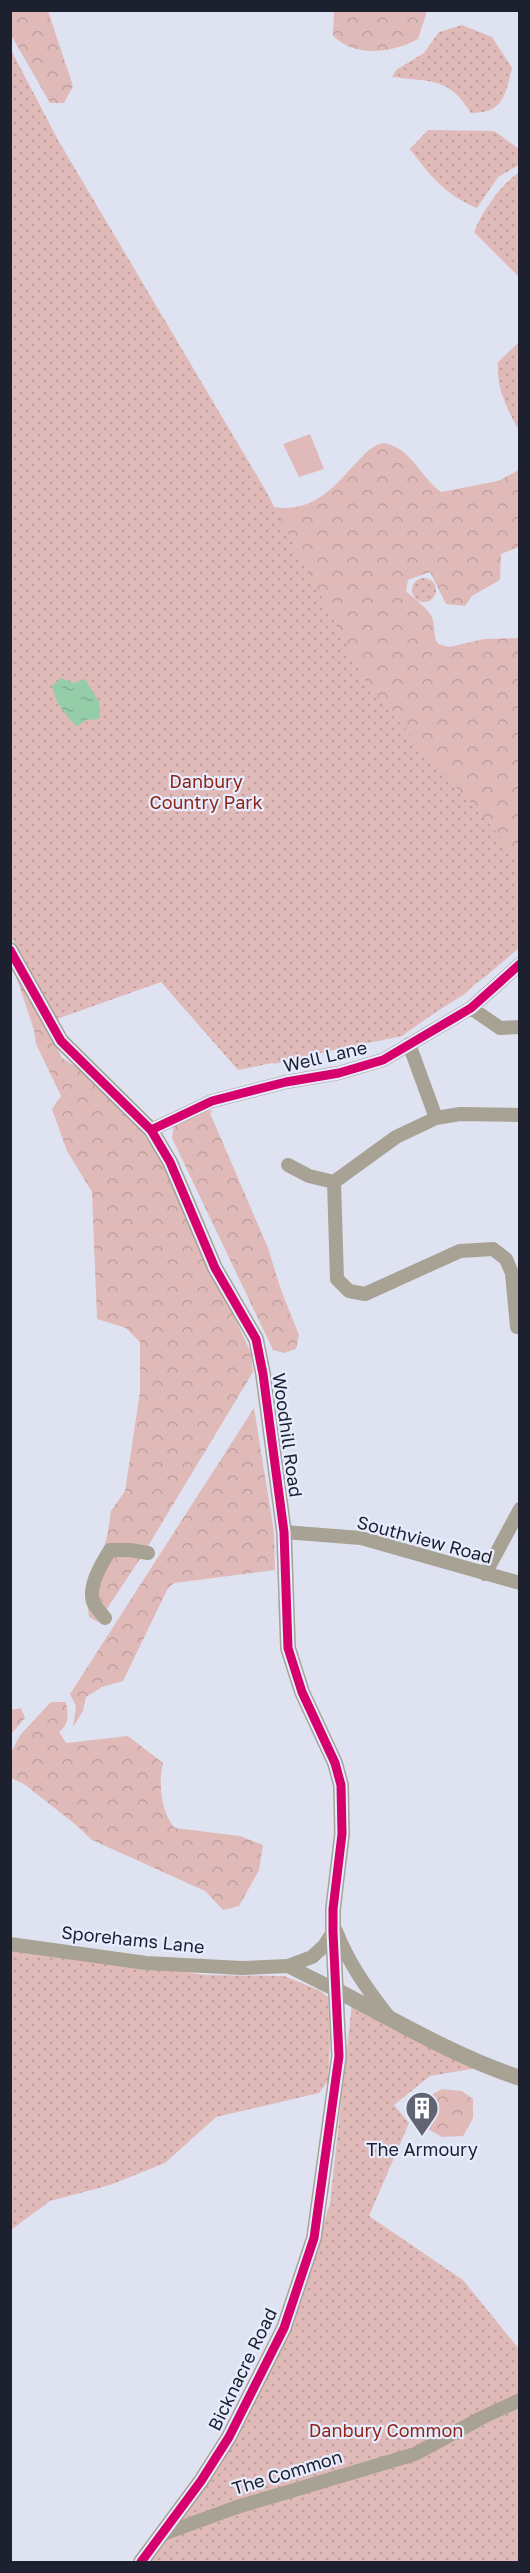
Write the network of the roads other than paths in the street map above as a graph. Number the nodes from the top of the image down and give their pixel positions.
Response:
1 (10, 950) edge
2 (519, 964) edge
3 (471, 1008) junction
4 (519, 1027) edge
5 (409, 1044) junction
6 (519, 1115) edge
7 (436, 1118) junction
8 (151, 1130) junction
9 (288, 1165) dead end
10 (334, 1182) junction
11 (517, 1327) dead end
12 (519, 1509) edge
13 (284, 1532) junction
14 (148, 1553) dead end
15 (485, 1574) junction
16 (519, 1583) edge
17 (105, 1618) dead end
18 (333, 1927) junction
19 (10, 1944) edge
20 (288, 1966) junction
21 (336, 1990) junction
22 (390, 2018) junction
23 (519, 2078) edge
24 (519, 2400) edge
25 (163, 2534) junction
26 (141, 2562) edge

1 - 8 street, Woodhill Road
2 - 3 street, Well Lane
3 - 4 street
3 - 5 street, Well Lane
5 - 7 street
5 - 8 street, Well Lane
6 - 7 street
7 - 10 street
8 - 13 street, Woodhill Road
9 - 10 street
10 - 11 street
12 - 15 street
13 - 15 street, Southview Road
13 - 18 street, Woodhill Road
14 - 17 street
15 - 16 street, Southview Road
18 - 20 street, Sporehams Lane
18 - 21 street, Woodhill Road
18 - 22 street
19 - 20 street, Sporehams Lane
20 - 21 street, Sporehams Lane
21 - 22 street
21 - 25 street, Bicknacre Road
22 - 23 street
24 - 25 street, The Common
25 - 26 street, Bicknacre Road

